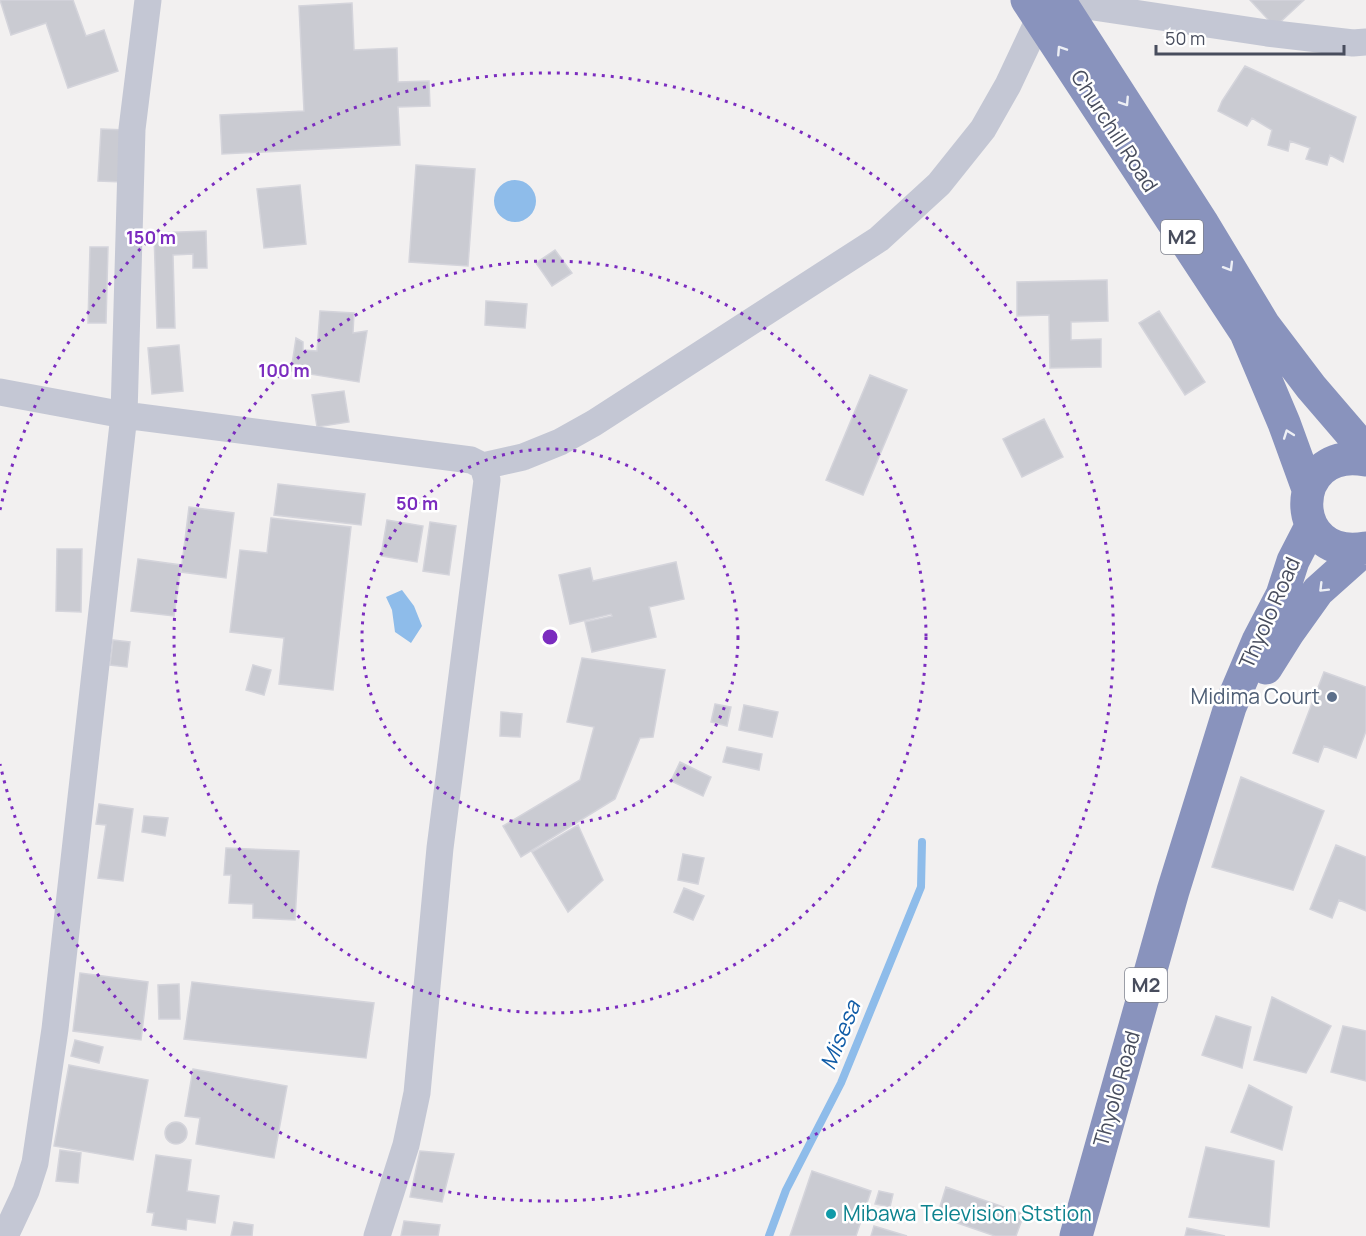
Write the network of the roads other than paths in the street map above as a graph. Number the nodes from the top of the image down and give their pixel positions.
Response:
1 (148, 0) edge
2 (1046, 5) edge
3 (1362, 49) edge
4 (0, 392) edge
5 (124, 414) junction
6 (1366, 451) edge
7 (1366, 460) edge
8 (483, 466) junction
9 (1308, 489) junction
10 (1311, 526) junction
11 (1366, 548) edge
12 (1222, 736) junction
13 (5, 1236) edge
14 (377, 1236) edge
15 (1076, 1236) edge

1 - 5 street
2 - 3 street
2 -> 6 highway, Churchill Road / M2
2 - 8 street
9 -> 2 highway, Churchill Road / M2
4 - 5 street
5 - 8 street
5 - 13 street
7 - 9 highway
8 - 14 street
9 - 10 highway, M2
10 - 11 highway, M2
10 - 12 highway, Thyolo Road / M2
11 -> 12 highway, Thyolo Road / M2
12 - 15 highway, Thyolo Road / M2

